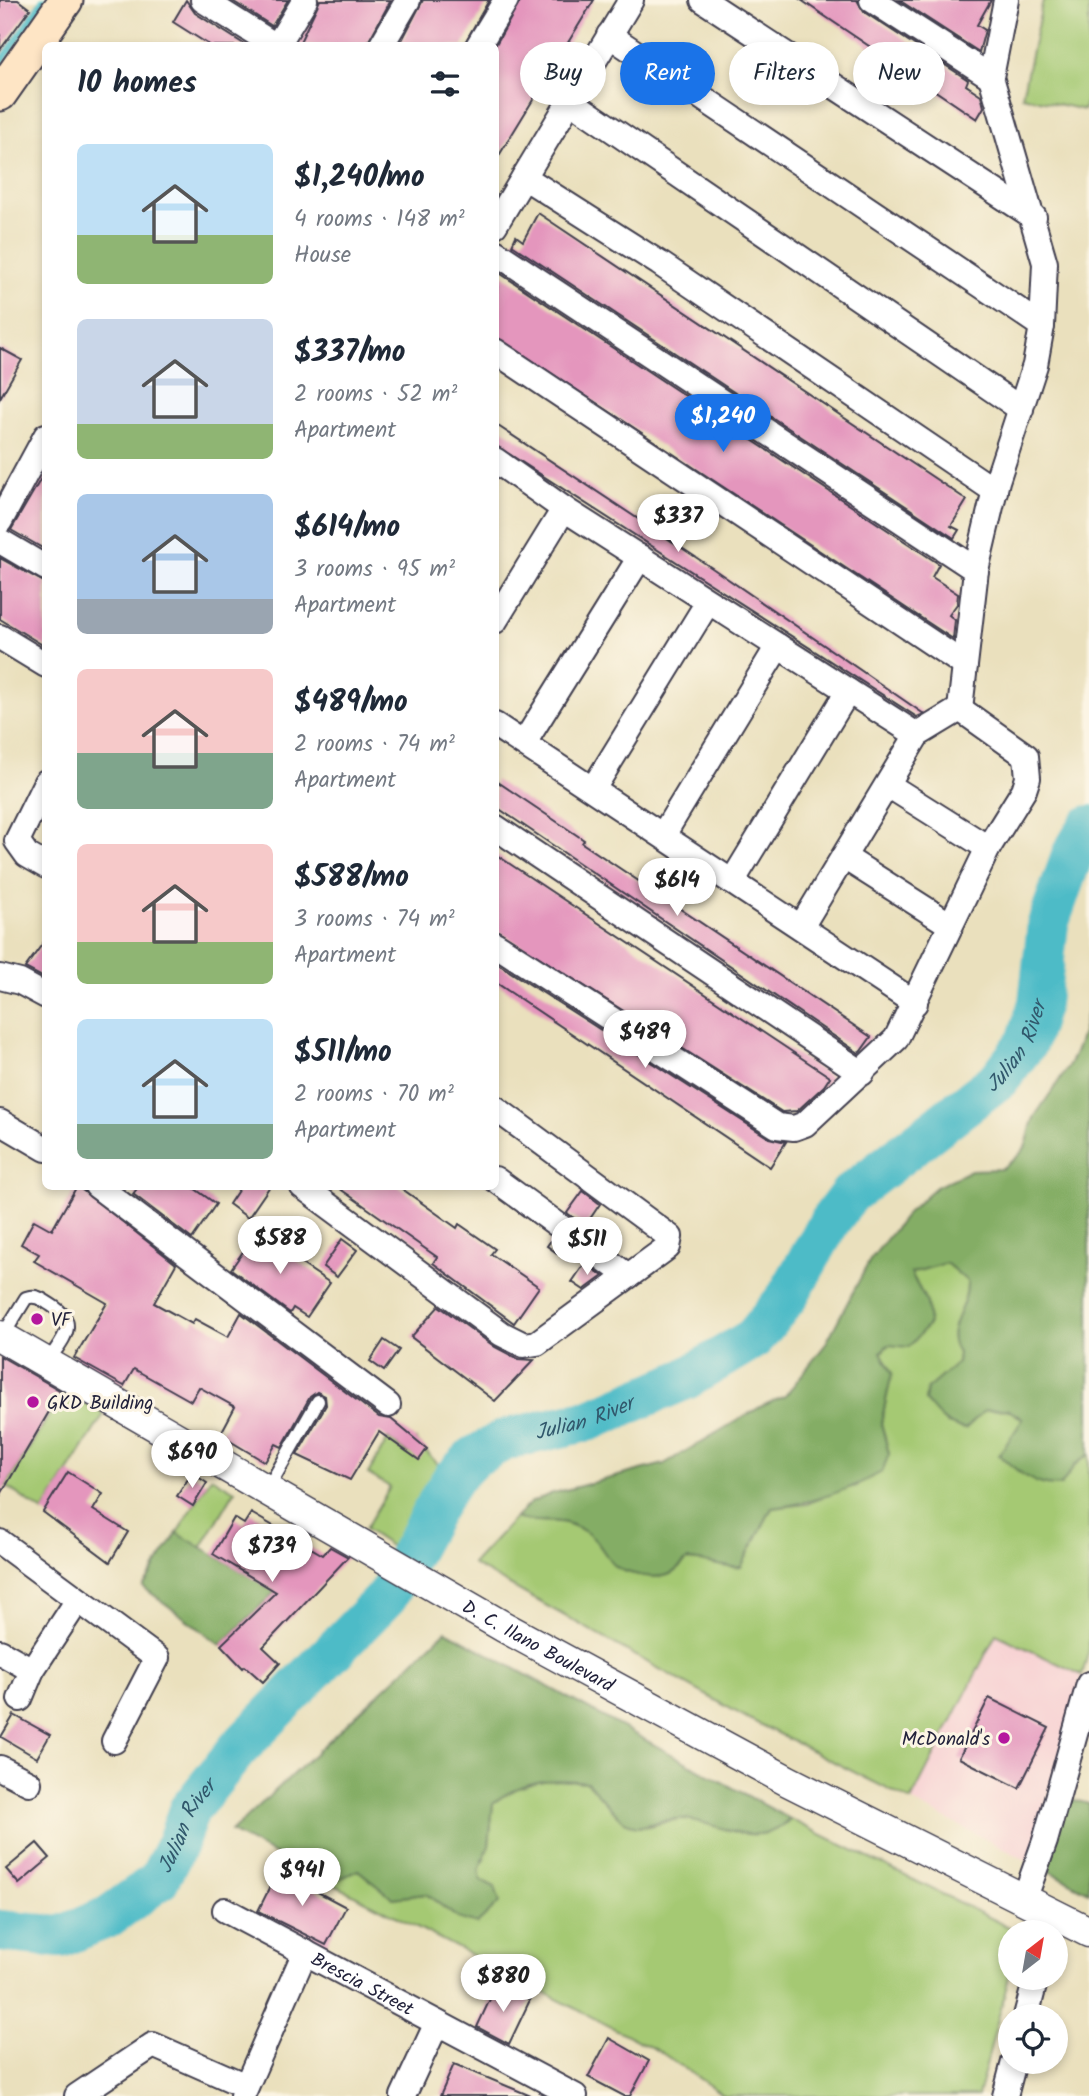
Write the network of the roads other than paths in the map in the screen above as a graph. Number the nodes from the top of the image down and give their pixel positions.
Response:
1 (65, 0) edge
2 (203, 0) edge
3 (305, 0) edge
4 (408, 0) edge
5 (506, 0) edge
6 (631, 0) edge
7 (703, 0) edge
8 (872, 0) edge
9 (1006, 0) edge
10 (609, 35) junction
11 (271, 42) edge
12 (279, 42) edge
13 (383, 42) edge
14 (480, 42) edge
15 (605, 42) edge
16 (991, 77) junction
17 (0, 94) edge
18 (566, 105) edge
19 (576, 105) edge
20 (524, 177) junction
21 (1034, 217) junction
22 (499, 218) edge
23 (499, 255) edge
24 (1042, 326) junction
25 (499, 354) edge
26 (1021, 409) junction
27 (499, 463) edge
28 (39, 464) edge
29 (995, 491) junction
30 (564, 509) junction
31 (0, 521) edge
32 (0, 541) edge
33 (640, 557) junction
34 (42, 566) edge
35 (976, 570) junction
36 (708, 601) junction
37 (499, 615) edge
38 (0, 637) edge
39 (778, 646) junction
40 (42, 663) edge
41 (965, 665) junction
42 (848, 691) junction
43 (960, 709) junction
44 (499, 727) edge
45 (917, 735) junction
46 (524, 743) junction
47 (888, 785) junction
48 (593, 789) junction
49 (42, 790) edge
50 (499, 830) edge
51 (663, 835) junction
52 (988, 848) junction
53 (844, 857) junction
54 (42, 863) edge
55 (732, 882) junction
56 (949, 924) junction
57 (801, 927) junction
58 (499, 947) edge
59 (0, 977) edge
60 (42, 994) edge
61 (915, 1003) junction
62 (862, 1073) junction
63 (499, 1111) edge
64 (0, 1122) edge
65 (42, 1147) edge
66 (499, 1182) edge
67 (102, 1190) edge
68 (307, 1190) edge
69 (628, 1276) junction
70 (1, 1336) edge
71 (47, 1363) junction
72 (318, 1401) dead end
73 (388, 1405) dead end
74 (267, 1491) junction
75 (0, 1542) edge
76 (78, 1600) junction
77 (0, 1652) edge
78 (32, 1670) junction
79 (1089, 1684) edge
80 (20, 1699) dead end
81 (114, 1741) dead end
82 (0, 1768) edge
83 (29, 1783) dead end
84 (1024, 1900) junction
85 (225, 1910) dead end
86 (1046, 1920) edge
87 (1068, 1928) edge
88 (1089, 1933) edge
89 (305, 1952) junction
90 (437, 2023) junction
91 (1011, 2074) edge
92 (244, 2091) edge
93 (563, 2093) edge
94 (76, 2096) edge
95 (403, 2096) edge
96 (1005, 2096) edge

1 - 17 main road
2 - 11 street
3 - 12 street
4 - 13 street
5 - 14 street
6 - 10 street
7 - 21 street
8 - 16 street
9 - 16 street
10 - 15 street
10 - 24 street
16 - 21 street
18 - 20 street
19 - 26 street
20 - 22 street
20 - 29 street
21 - 24 street
23 - 35 street
24 - 26 street
25 - 41 street
26 - 29 street
27 - 30 street
28 - 31 street
29 - 35 street
30 - 33 street
30 - 37 street
32 - 34 street
33 - 36 street
33 - 46 street
35 - 41 street
36 - 39 street
36 - 48 street
38 - 40 street
39 - 42 street
39 - 51 street
41 - 43 street
42 - 45 street
42 - 55 street
43 - 45 street
43 - 52 street
44 - 46 street
45 - 47 street
46 - 48 street
47 - 52 street
47 - 53 street
48 - 51 street
49 - 54 street
50 - 62 street
51 - 55 street
52 - 56 street
53 - 56 street
53 - 57 street
55 - 57 street
56 - 61 street
57 - 61 street
58 - 62 street
59 - 60 street
61 - 62 street
63 - 69 street
64 - 65 street
66 - 69 street
67 - 73 street
68 - 69 street
70 - 71 street, D. C. Ilano Boulevard
70 - 71 lane
71 - 74 street, D. C. Ilano Boulevard
72 - 74 lane
74 - 84 street, D. C. Ilano Boulevard
75 - 76 street
76 - 78 street
76 - 81 street
77 - 78 street
78 - 80 street
79 - 84 street
82 - 83 street
84 - 86 street, D. C. Ilano Boulevard
85 - 89 street, Brescia Street
87 - 88 street, D. C. Ilano Boulevard
89 - 90 street, Brescia Street
89 - 92 street
90 - 93 street, Brescia Street
90 - 95 street
91 - 96 street
92 - 94 street

